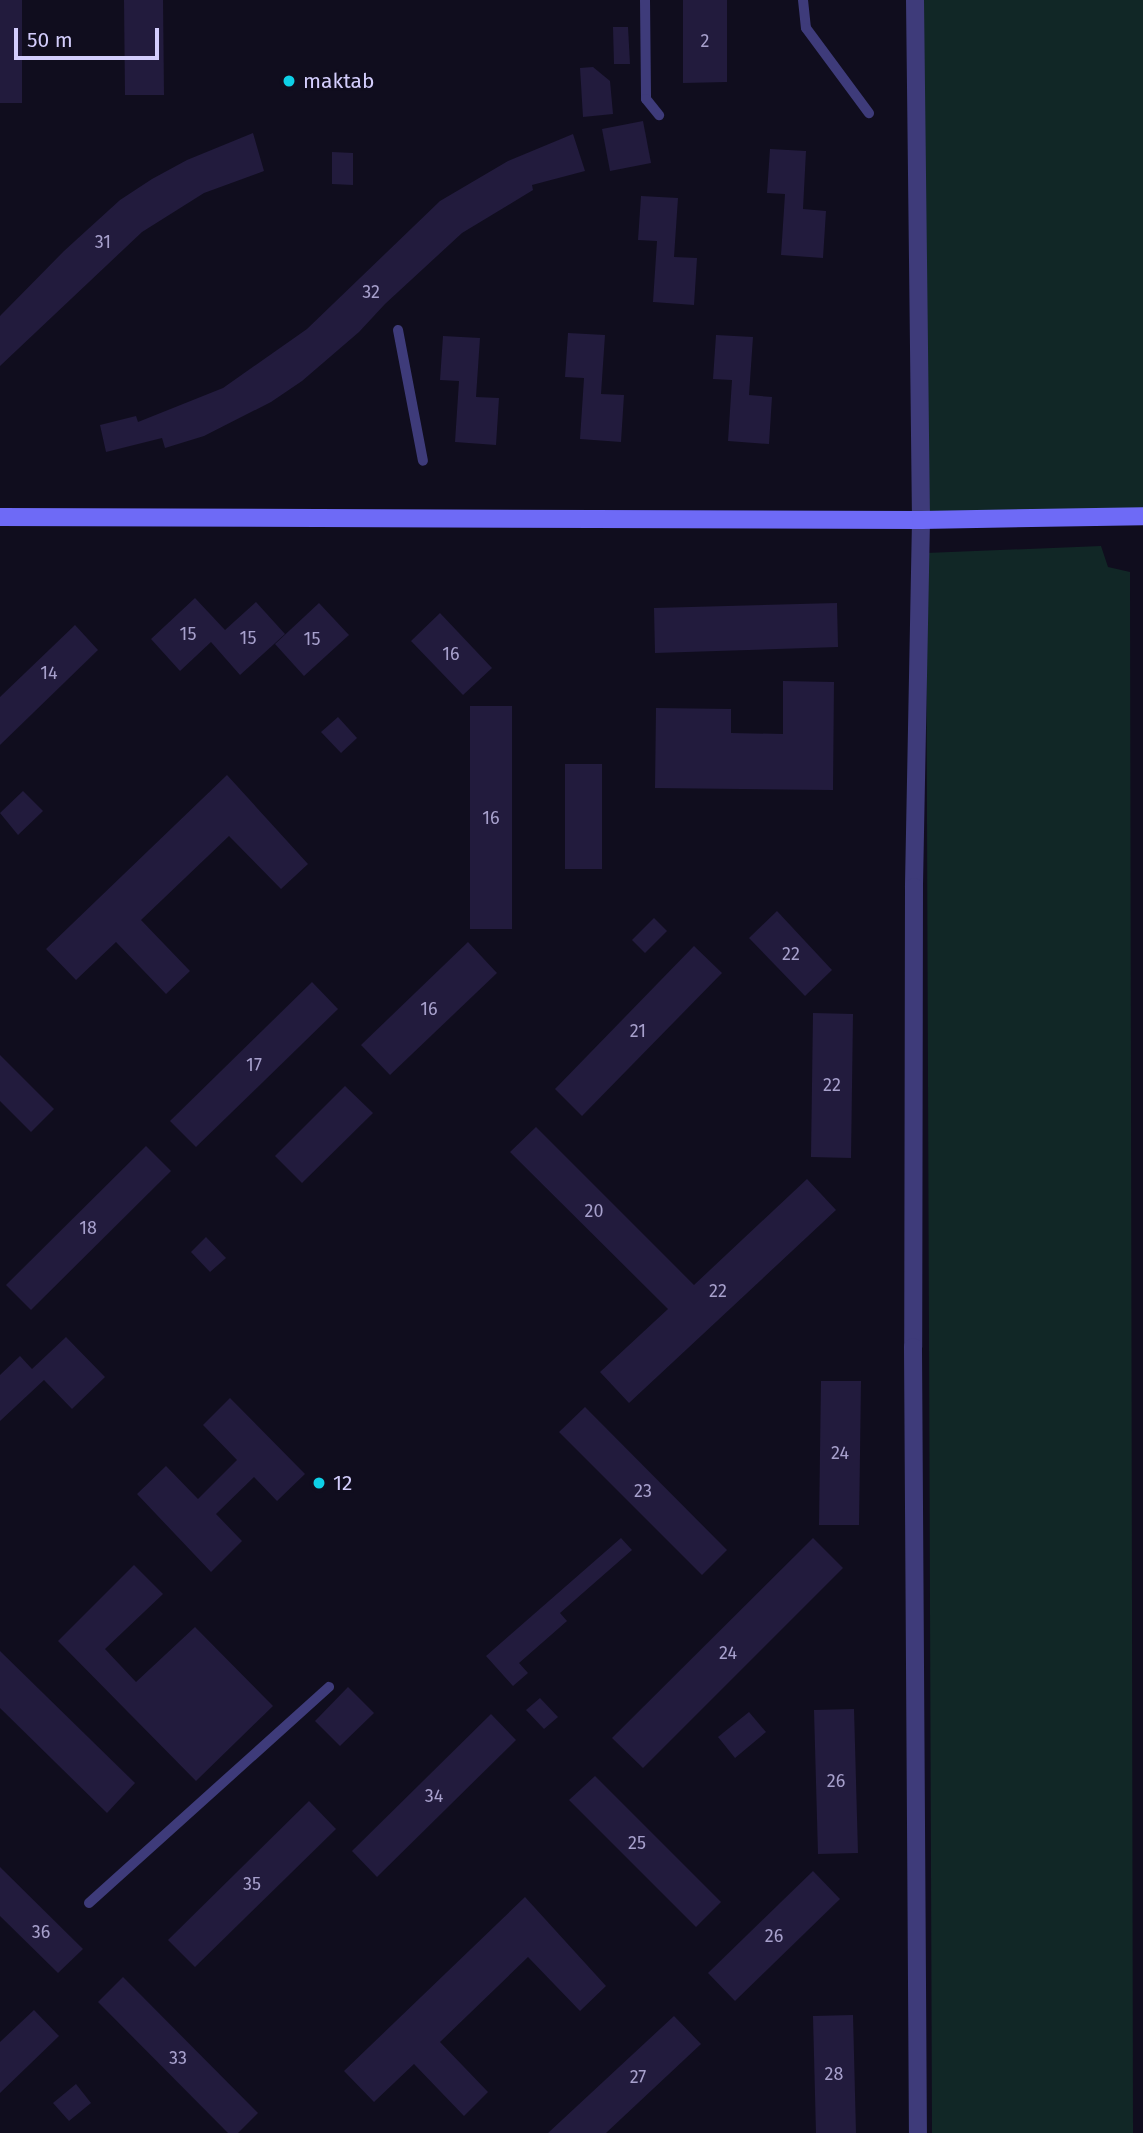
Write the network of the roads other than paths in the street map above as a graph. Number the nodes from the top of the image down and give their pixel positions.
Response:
1 (645, 0) edge
2 (803, 0) edge
3 (915, 0) edge
4 (869, 113) dead end
5 (659, 114) dead end
6 (398, 330) dead end
7 (423, 461) dead end
8 (1143, 516) edge
9 (0, 517) edge
10 (921, 520) junction
11 (329, 1687) dead end
12 (89, 1903) dead end
13 (918, 2133) edge

1 - 5 lane
2 - 4 lane
3 - 10 street
6 - 7 lane
8 - 10 street
9 - 10 street
10 - 13 street
11 - 12 lane

